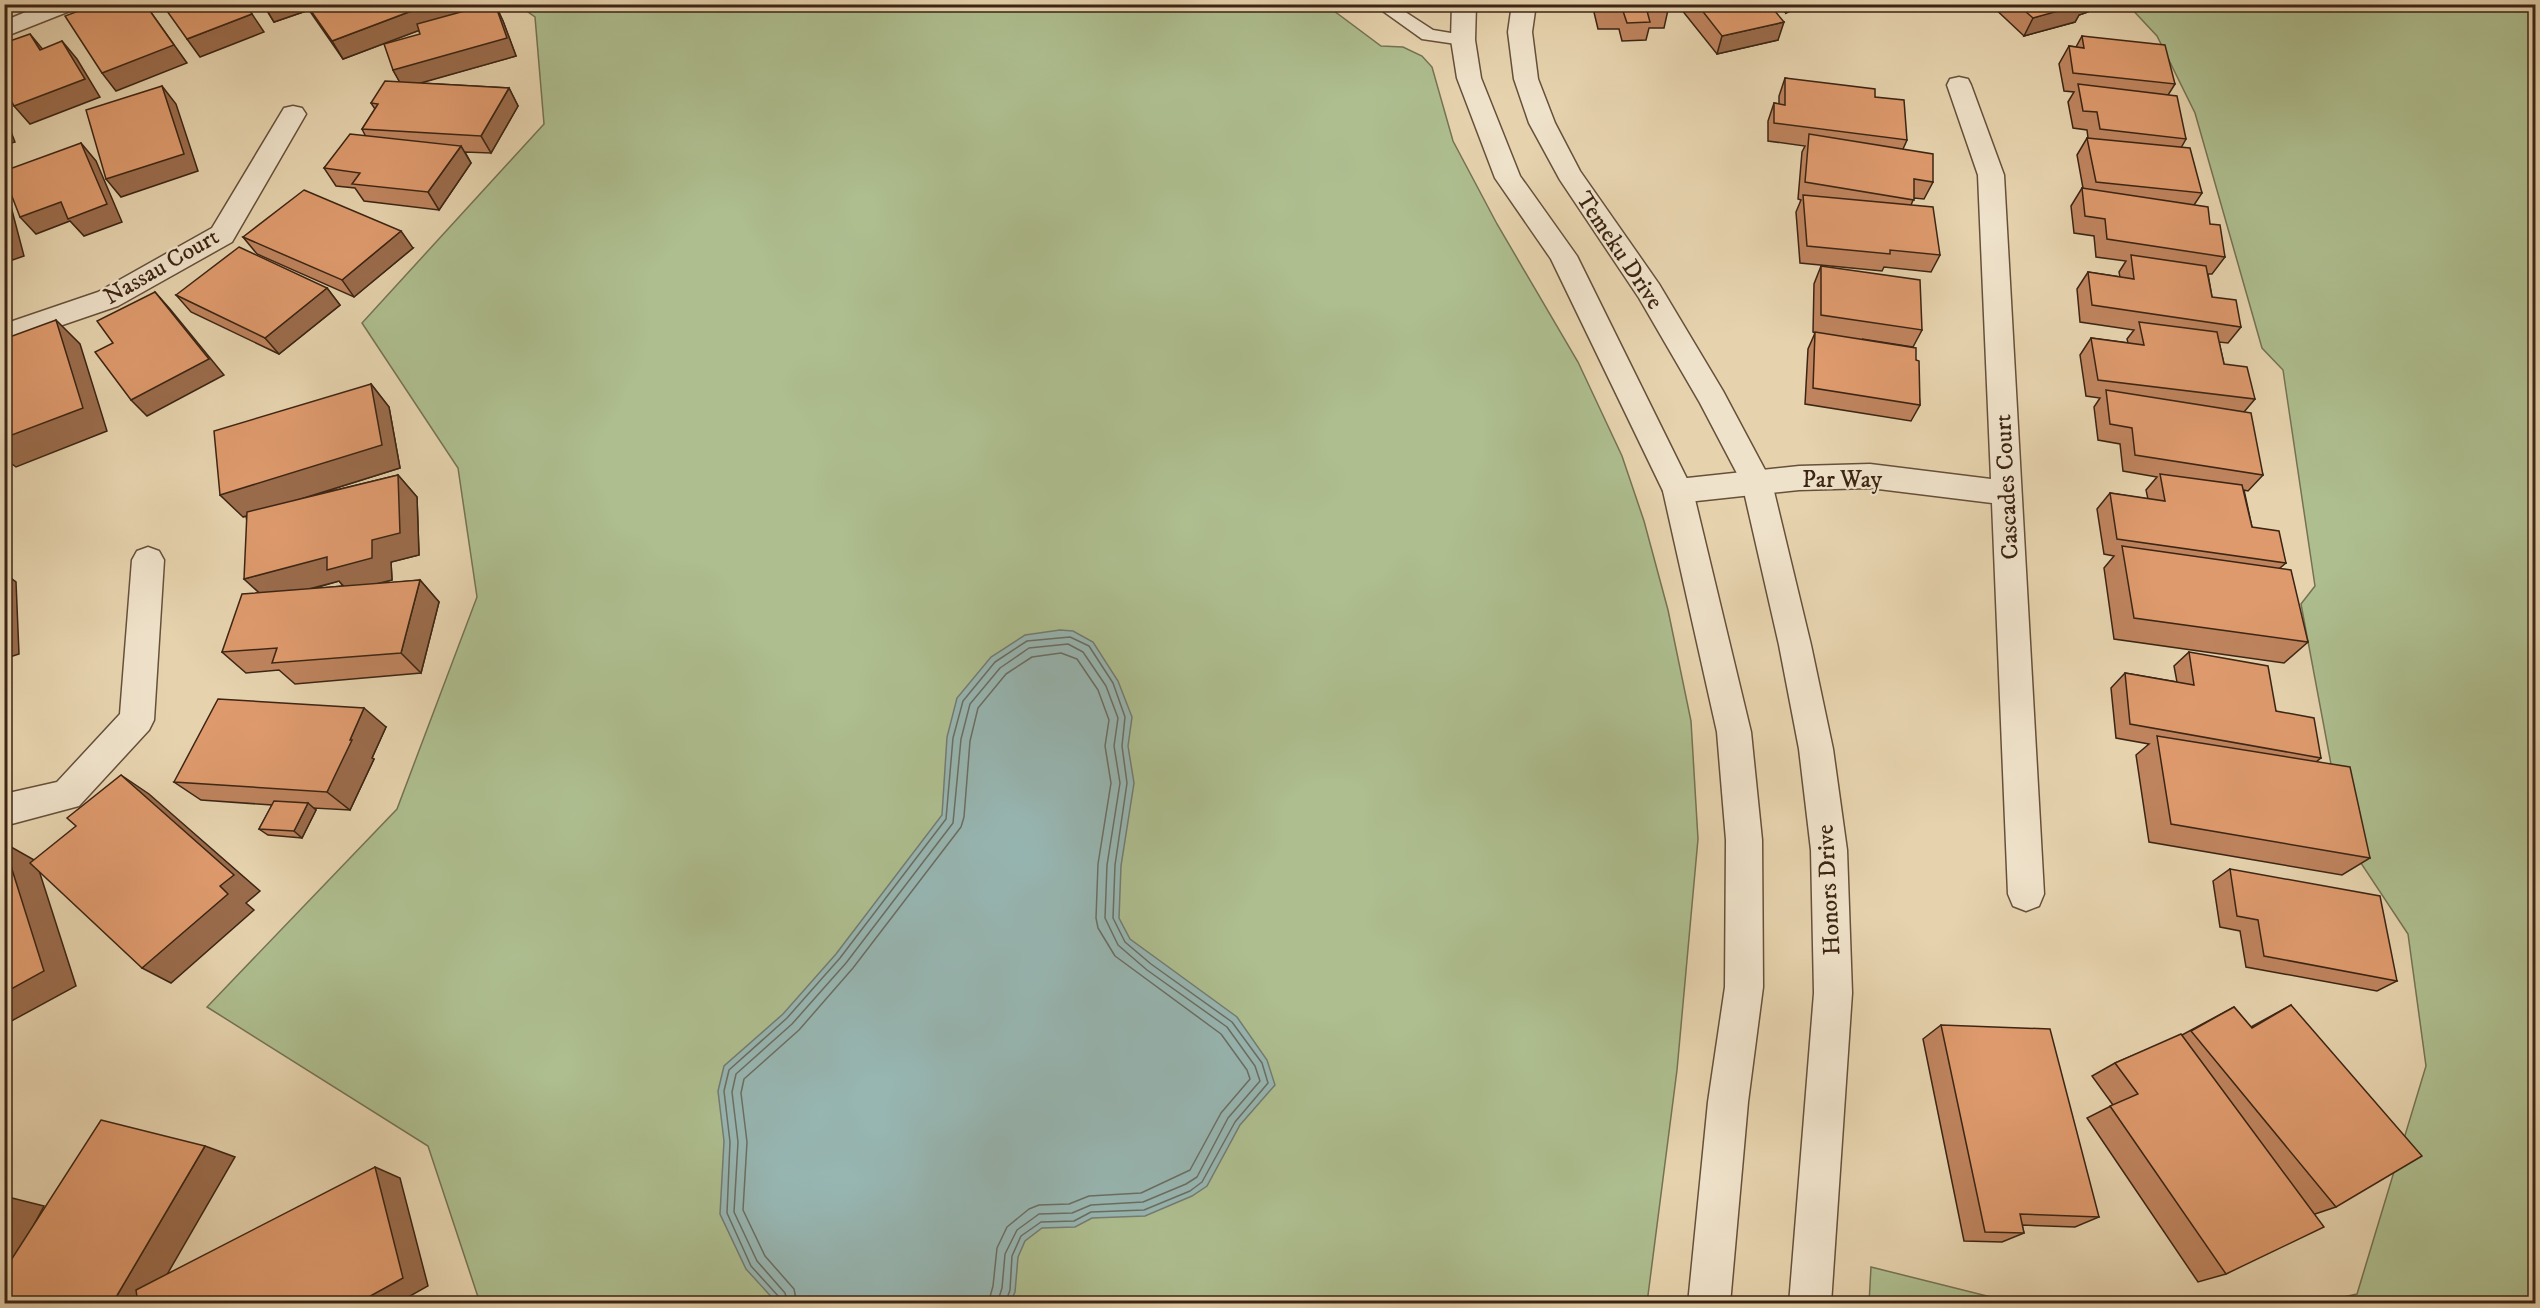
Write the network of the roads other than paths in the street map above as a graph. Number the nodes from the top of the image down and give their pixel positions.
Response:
1 (67, 4) edge
2 (1381, 4) edge
3 (1464, 4) edge
4 (1524, 4) edge
5 (4, 30) edge
6 (1463, 40) junction
7 (1959, 85) dead end
8 (293, 114) dead end
9 (4, 335) edge
10 (1757, 483) junction
11 (1678, 491) junction
12 (2006, 493) junction
13 (148, 560) dead end
14 (4, 810) edge
15 (2026, 894) dead end
16 (1709, 1304) edge
17 (1810, 1304) edge

1 - 5 street
2 - 6 lane
3 - 6 street
4 - 10 street, Temeku Drive
6 - 11 street
7 - 12 street, Cascades Court
8 - 9 street, Nassau Court
10 - 11 street, Par Way
10 - 12 street, Par Way
10 - 17 street, Honors Drive
11 - 16 street
12 - 15 street, Cascades Court
13 - 14 street

